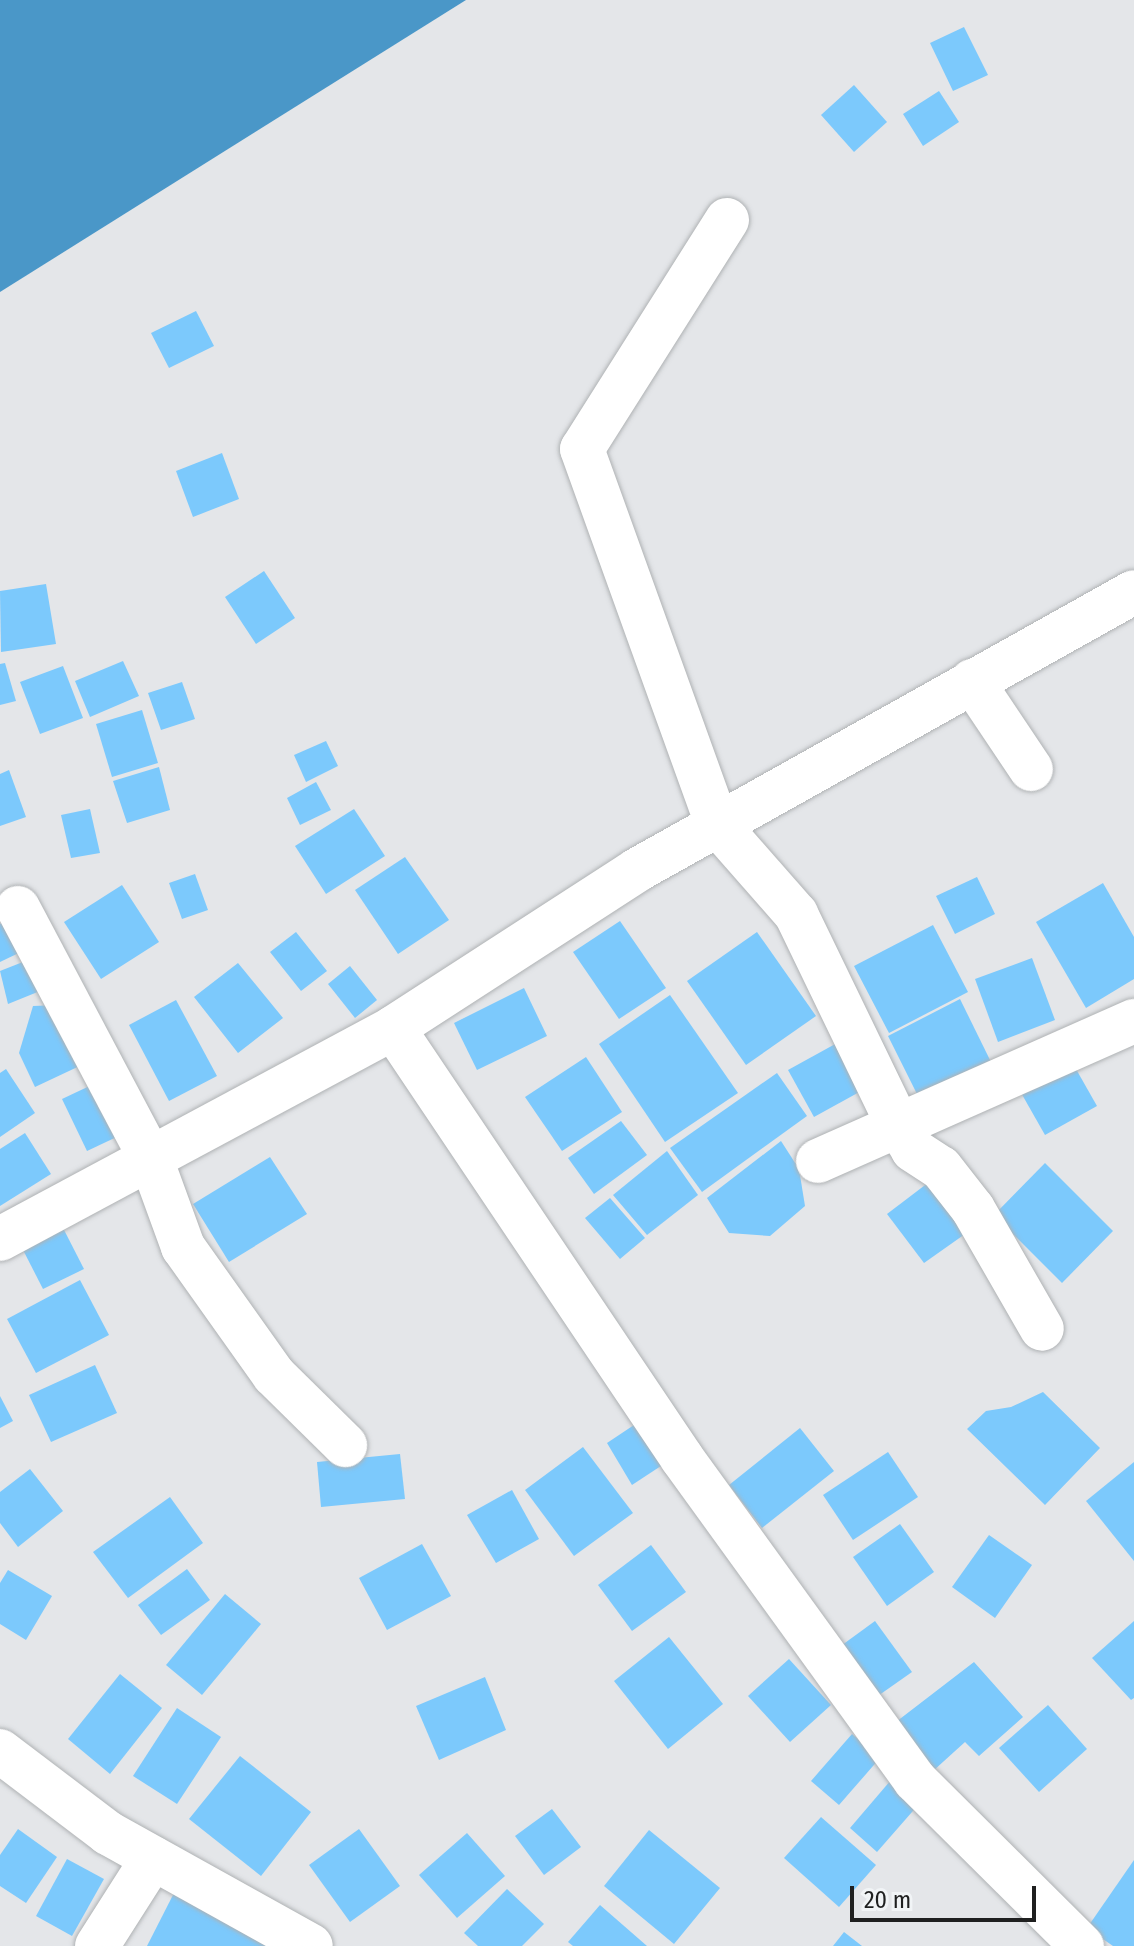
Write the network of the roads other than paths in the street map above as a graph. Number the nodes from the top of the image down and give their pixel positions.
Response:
1 (727, 220) dead end
2 (1134, 592) edge
3 (972, 681) junction
4 (1031, 769) dead end
5 (717, 824) junction
6 (18, 908) dead end
7 (1134, 1021) edge
8 (393, 1028) junction
9 (897, 1123) junction
10 (151, 1159) junction
11 (818, 1161) dead end
12 (0, 1239) edge
13 (1042, 1329) dead end
14 (345, 1445) dead end
15 (0, 1751) edge
16 (153, 1858) junction
17 (97, 1946) edge
18 (311, 1946) edge
19 (1082, 1946) edge

1 - 5 street
2 - 3 street
3 - 4 street
3 - 5 street
5 - 8 street
5 - 9 street
6 - 10 street
7 - 9 street
8 - 10 street
8 - 19 street
9 - 11 street
9 - 13 street
10 - 12 street
10 - 14 street
15 - 16 street
16 - 17 street
16 - 18 street

